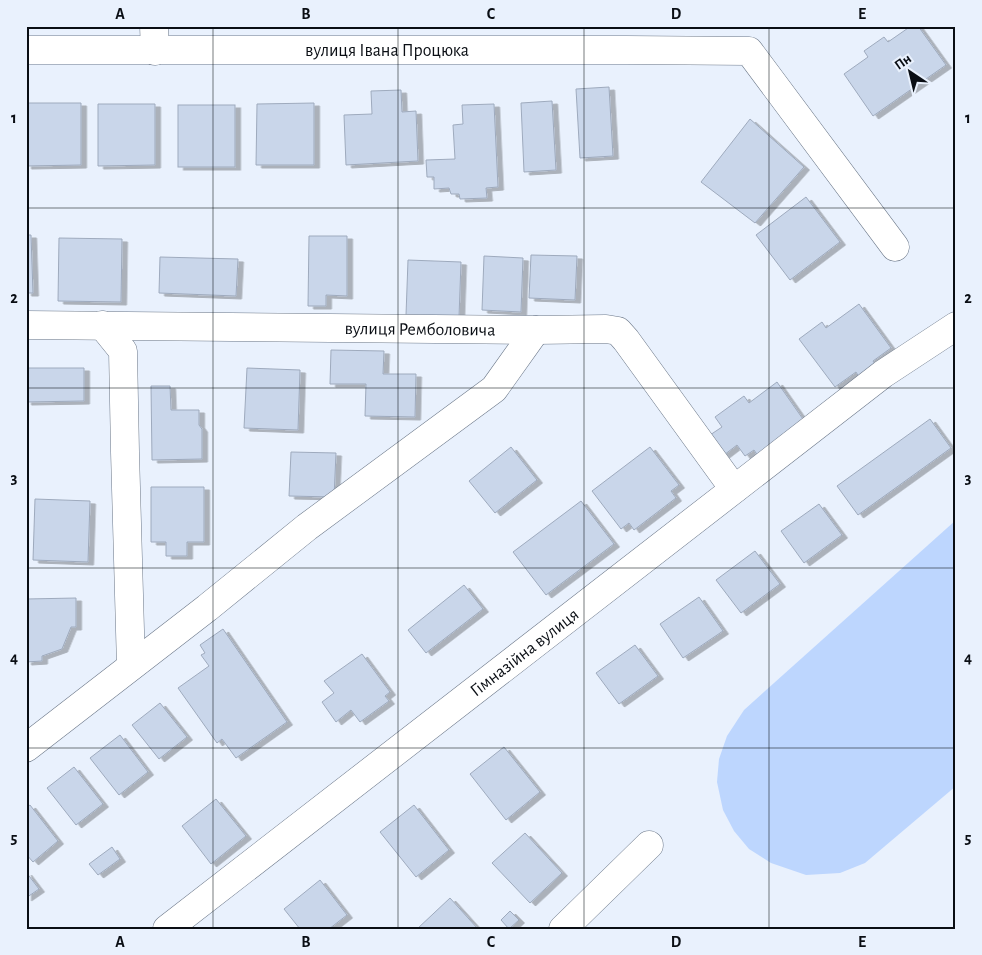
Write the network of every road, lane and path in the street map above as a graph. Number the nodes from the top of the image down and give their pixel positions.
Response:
1 (155, 39) edge
2 (26, 50) edge
3 (895, 247) dead end
4 (26, 324) edge
5 (102, 325) junction
6 (956, 326) edge
7 (536, 330) junction
8 (734, 489) junction
9 (131, 666) junction
10 (26, 748) edge
11 (649, 845) dead end
12 (167, 929) edge
13 (563, 929) edge

1 - 2 street, вулиця Івана Процюка
1 - 3 street, вулиця Івана Процюка
4 - 5 street, вулиця Ремболовича
5 - 7 street, вулиця Ремболовича
5 - 9 street
6 - 8 street, Гімназійна вулиця
7 - 8 street, вулиця Ремболовича
7 - 9 street
8 - 12 street, Гімназійна вулиця
9 - 10 street
11 - 13 street

